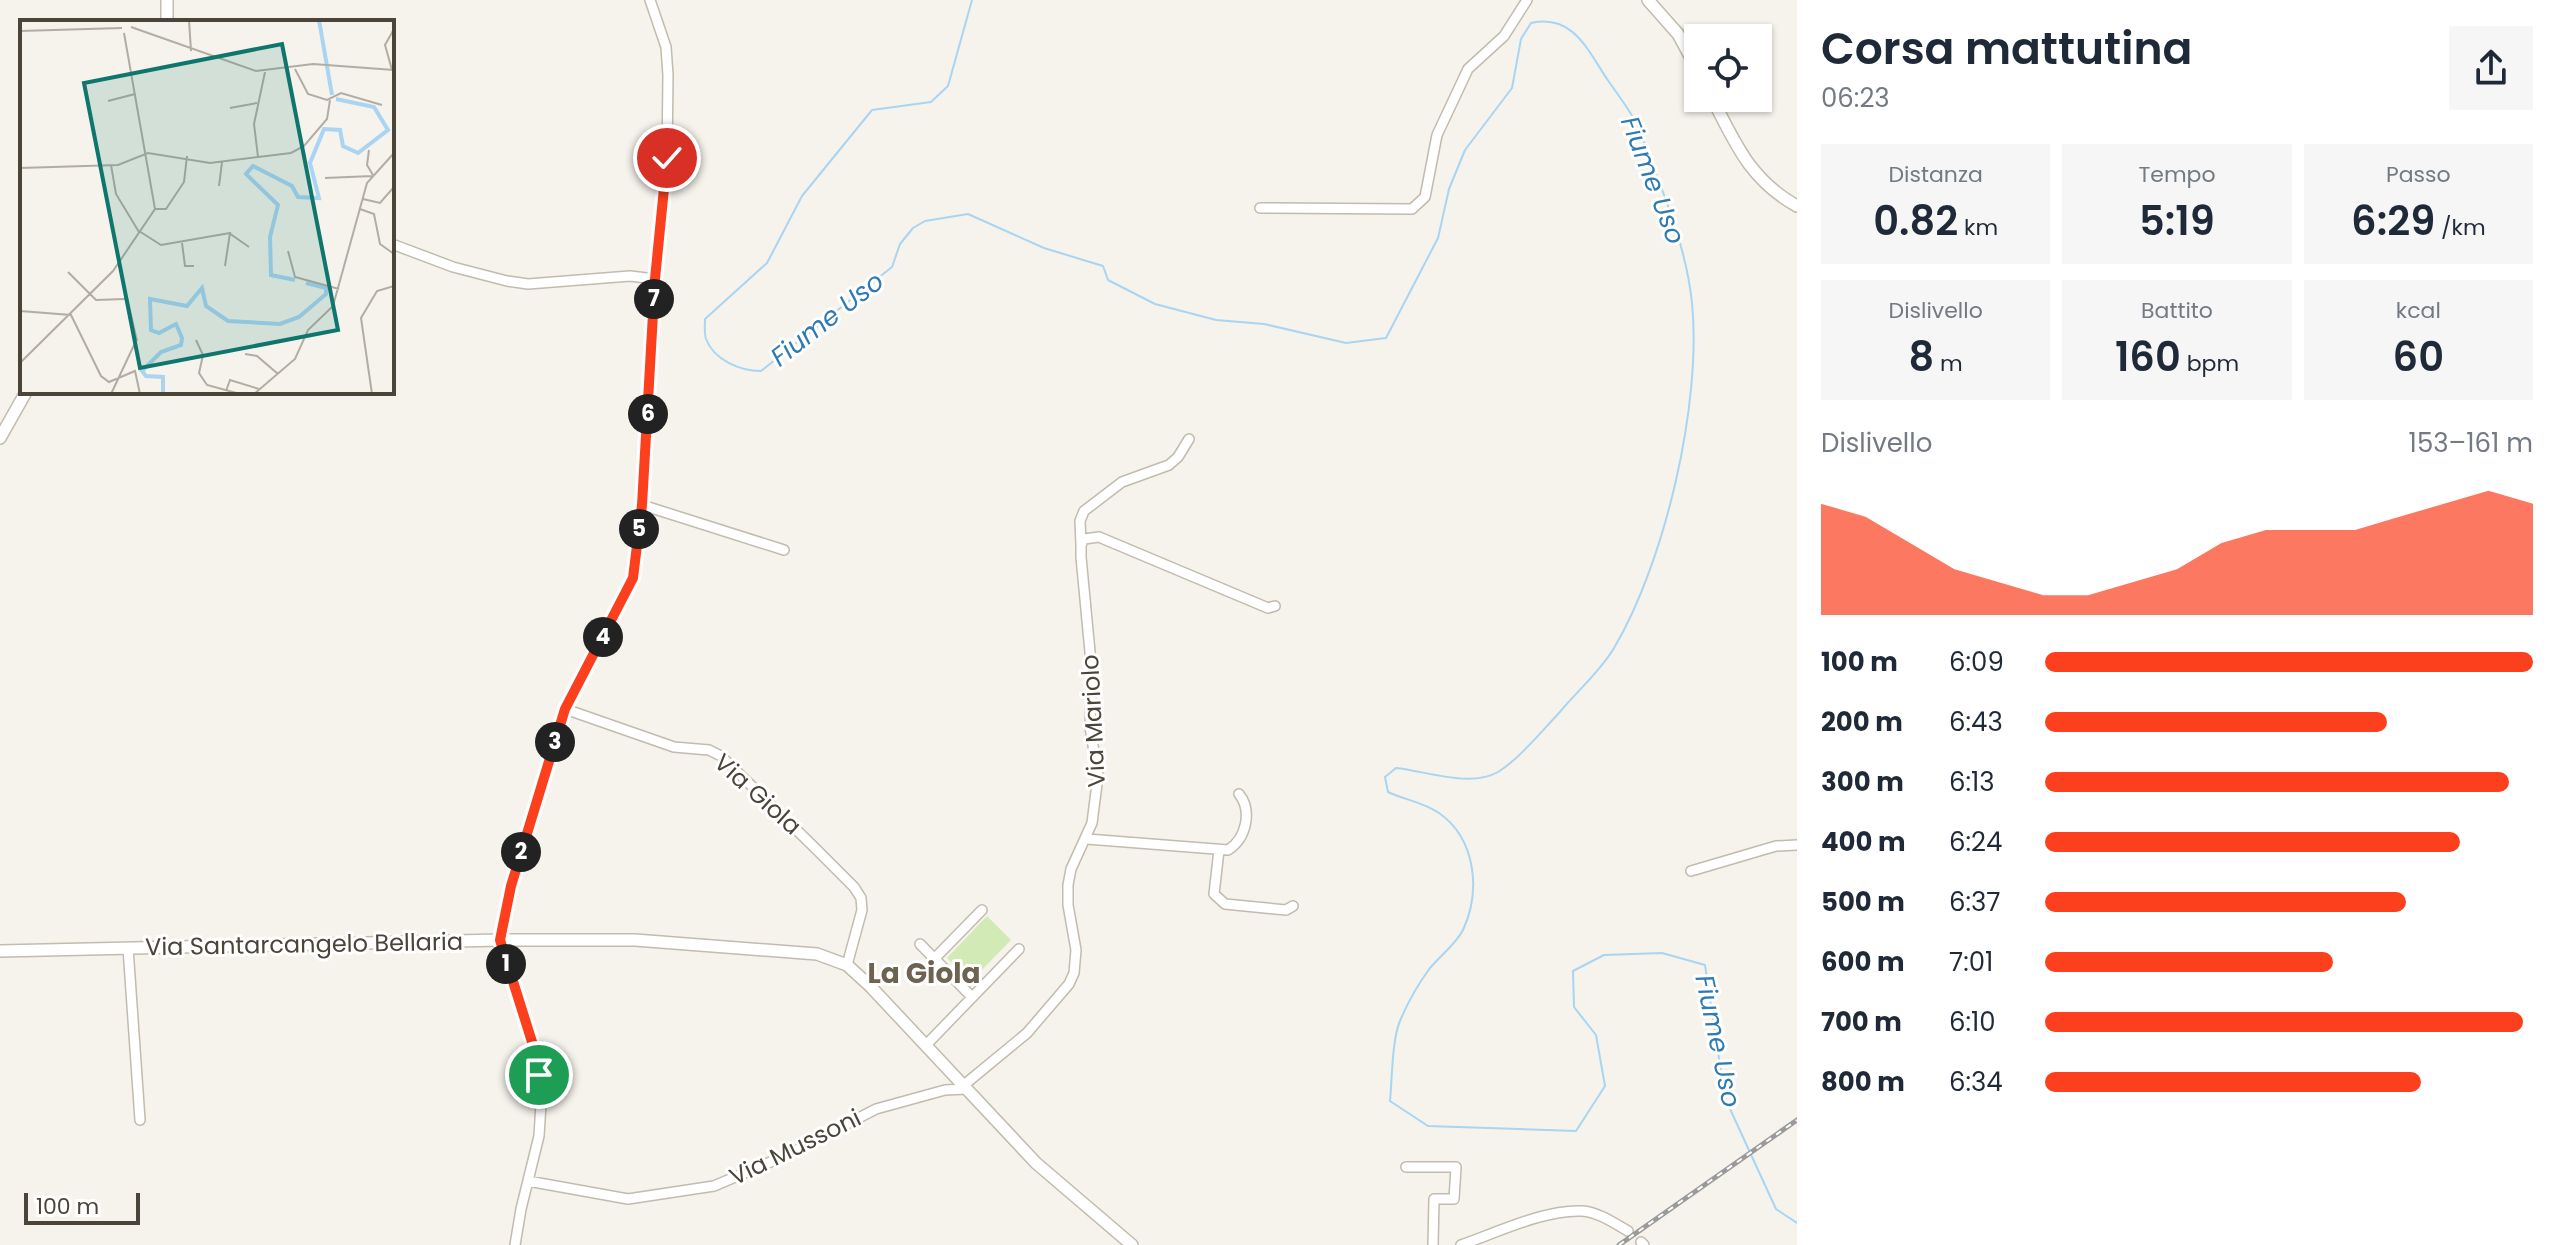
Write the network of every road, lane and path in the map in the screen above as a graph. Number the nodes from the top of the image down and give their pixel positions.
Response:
1 (650, 0) edge
2 (1527, 0) edge
3 (1648, 0) edge
4 (1684, 45) edge
5 (1719, 112) edge
6 (1797, 206) edge
7 (1260, 208) dead end
8 (394, 245) edge
9 (655, 279) junction
10 (25, 394) edge
11 (0, 438) edge
12 (1189, 439) dead end
13 (642, 505) junction
14 (1081, 545) junction
15 (784, 550) dead end
16 (1275, 606) dead end
17 (565, 709) junction
18 (1239, 794) dead end
19 (1087, 839) junction
20 (1797, 845) edge
21 (1219, 850) junction
22 (1691, 871) dead end
23 (1293, 906) dead end
24 (982, 910) dead end
25 (500, 940) junction
26 (920, 944) dead end
27 (128, 948) junction
28 (1019, 949) dead end
29 (0, 951) edge
30 (934, 959) junction
31 (847, 965) junction
32 (972, 997) junction
33 (926, 1045) junction
34 (965, 1087) junction
35 (140, 1120) dead end
36 (1406, 1167) dead end
37 (528, 1181) junction
38 (1628, 1231) dead end
39 (515, 1245) edge
40 (1132, 1245) edge
41 (1433, 1245) edge
42 (1461, 1245) edge

1 - 9 street
2 - 7 street
3 - 4 street
5 - 6 street
8 - 9 street
9 - 13 street
10 - 11 street
12 - 14 street, Via Mariolo
13 - 15 street
13 - 17 street
14 - 16 street
14 - 19 street, Via Mariolo
17 - 25 street
17 - 31 street, Via Giola
18 - 21 street
19 - 21 street
19 - 34 street, Via Mariolo
20 - 22 street
21 - 23 street
24 - 30 street
25 - 27 street, Via Santarcangelo Bellaria
25 - 31 street, Via Santarcangelo Bellaria
25 - 37 street
26 - 30 street
27 - 29 street, Via Santarcangelo Bellaria
27 - 35 street, Via Santarcangelo Bellaria
28 - 32 street
30 - 32 street
31 - 33 street, Via Santarcangelo Bellaria
32 - 33 street
33 - 34 street, Via Santarcangelo Bellaria
34 - 37 street, Via Mussoni
34 - 40 street, Via Santarcangelo Bellaria
36 - 41 street
37 - 39 street
38 - 42 street

